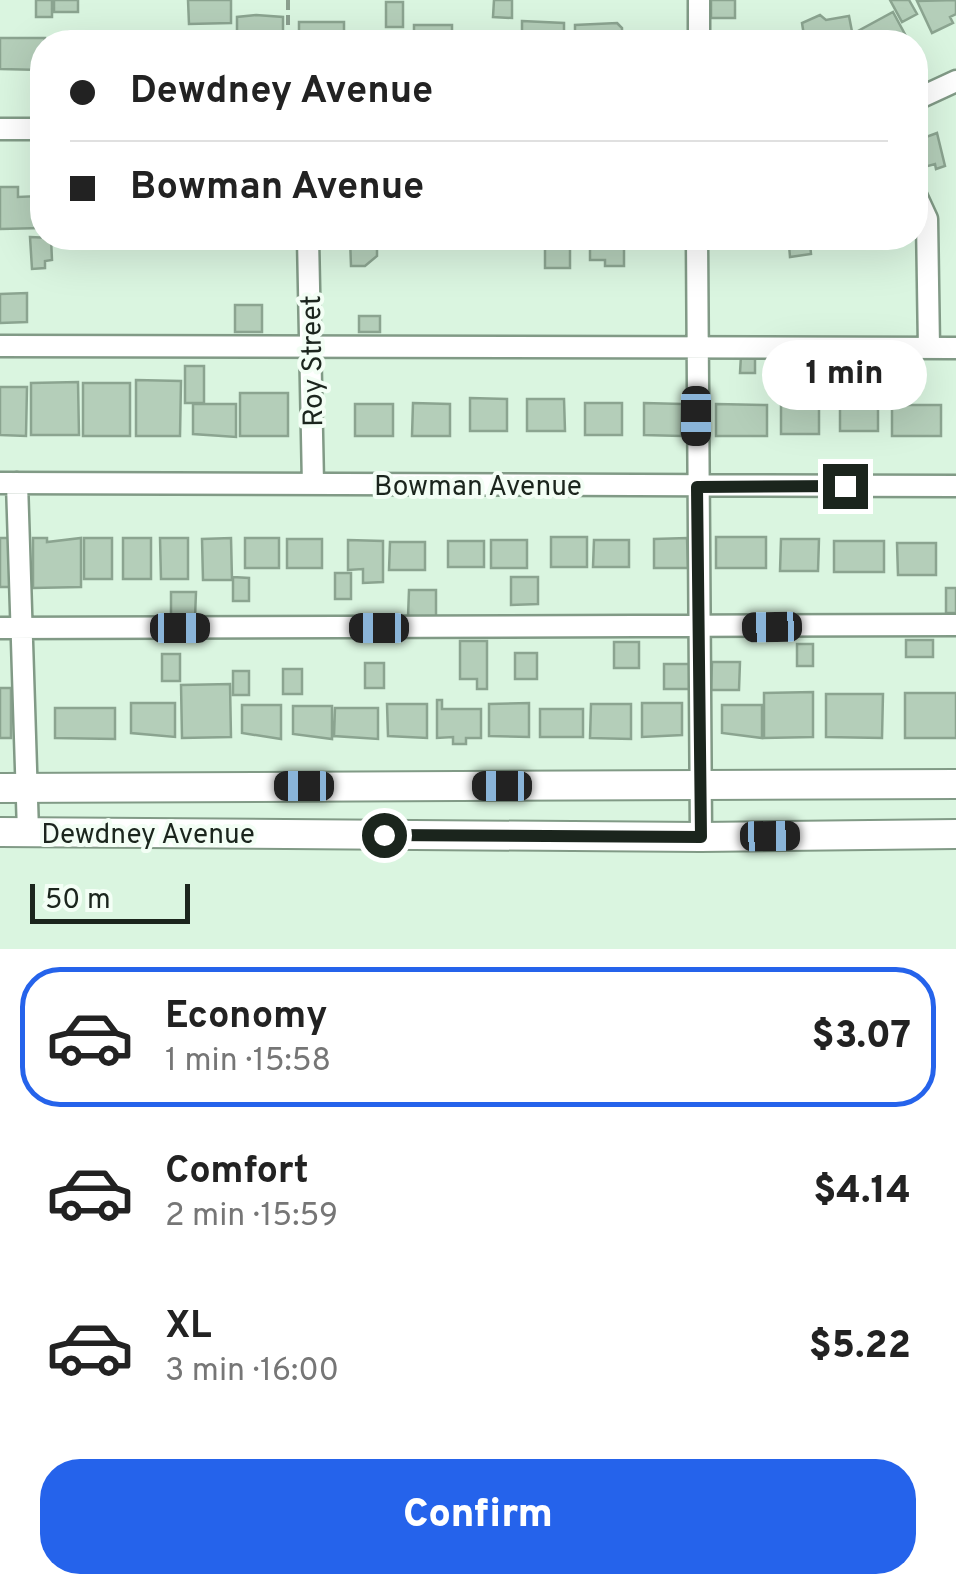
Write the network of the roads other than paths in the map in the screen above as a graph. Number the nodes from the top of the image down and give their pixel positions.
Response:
1 (698, 0) edge
2 (699, 30) edge
3 (956, 80) edge
4 (928, 94) edge
5 (0, 129) edge
6 (30, 129) edge
7 (308, 250) edge
8 (697, 250) edge
9 (927, 250) edge
10 (696, 345) junction
11 (0, 346) edge
12 (312, 347) junction
13 (929, 348) junction
14 (956, 348) edge
15 (8, 483) edge
16 (313, 484) junction
17 (956, 486) edge
18 (697, 487) junction
19 (956, 625) edge
20 (10, 628) edge
21 (698, 628) junction
22 (700, 784) junction
23 (956, 784) edge
24 (13, 788) edge
25 (14, 832) edge
26 (956, 834) edge
27 (701, 837) junction

1 - 2 street
3 - 4 street
5 - 6 street
7 - 12 street, Roy Street
8 - 10 street
9 - 13 street
10 - 12 street
10 - 13 street
10 - 18 street
11 - 12 street
12 - 16 street, Roy Street
13 - 14 street
15 - 16 street, Bowman Avenue
15 - 20 street
16 - 18 street, Bowman Avenue
17 - 18 street, Bowman Avenue
18 - 21 street
19 - 21 street
20 - 21 street
20 - 24 street
21 - 22 street
22 - 23 main road, Dewdney Avenue
22 - 24 main road, Dewdney Avenue
22 - 27 street
24 - 25 street
25 - 27 main road, Dewdney Avenue
26 - 27 main road, Dewdney Avenue

